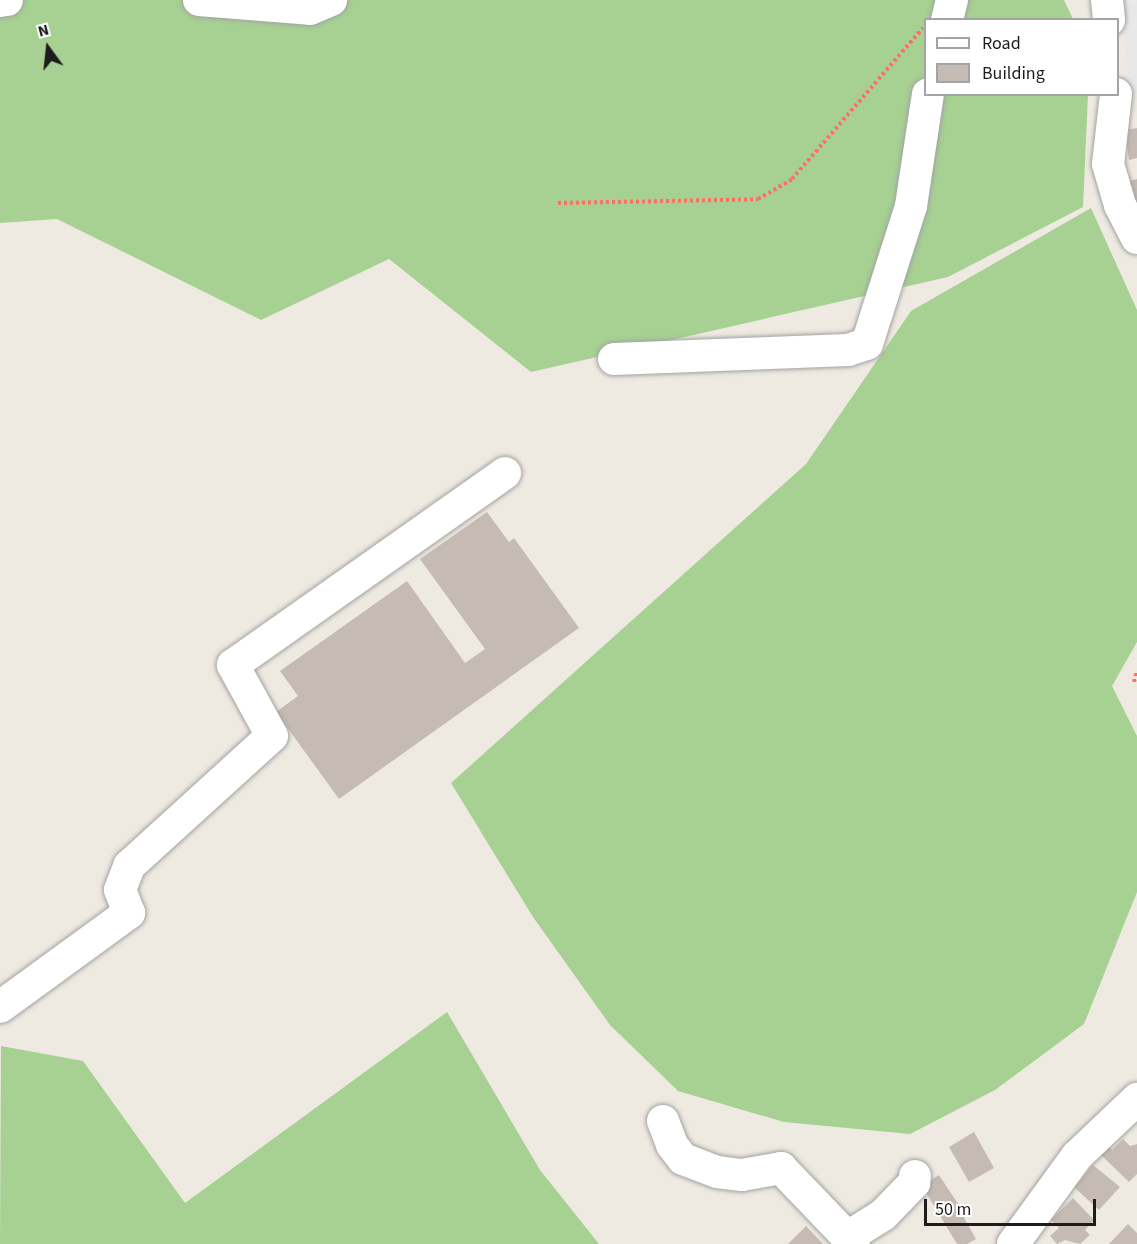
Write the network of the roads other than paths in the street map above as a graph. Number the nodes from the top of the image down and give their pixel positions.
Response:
1 (7, 0) edge
2 (199, 0) edge
3 (331, 0) edge
4 (952, 0) edge
5 (1107, 0) edge
6 (0, 1) edge
7 (948, 18) edge
8 (1109, 18) edge
9 (928, 96) edge
10 (1122, 106) edge
11 (1136, 235) edge
12 (614, 359) dead end
13 (505, 473) dead end
14 (0, 1007) edge
15 (1137, 1099) edge
16 (663, 1121) dead end
17 (915, 1176) dead end
18 (851, 1241) edge
19 (1013, 1244) edge

1 - 6 street
2 - 3 street
4 - 7 street
5 - 8 street
9 - 12 street
10 - 11 street
13 - 14 street
15 - 19 street
16 - 18 street
17 - 18 street

